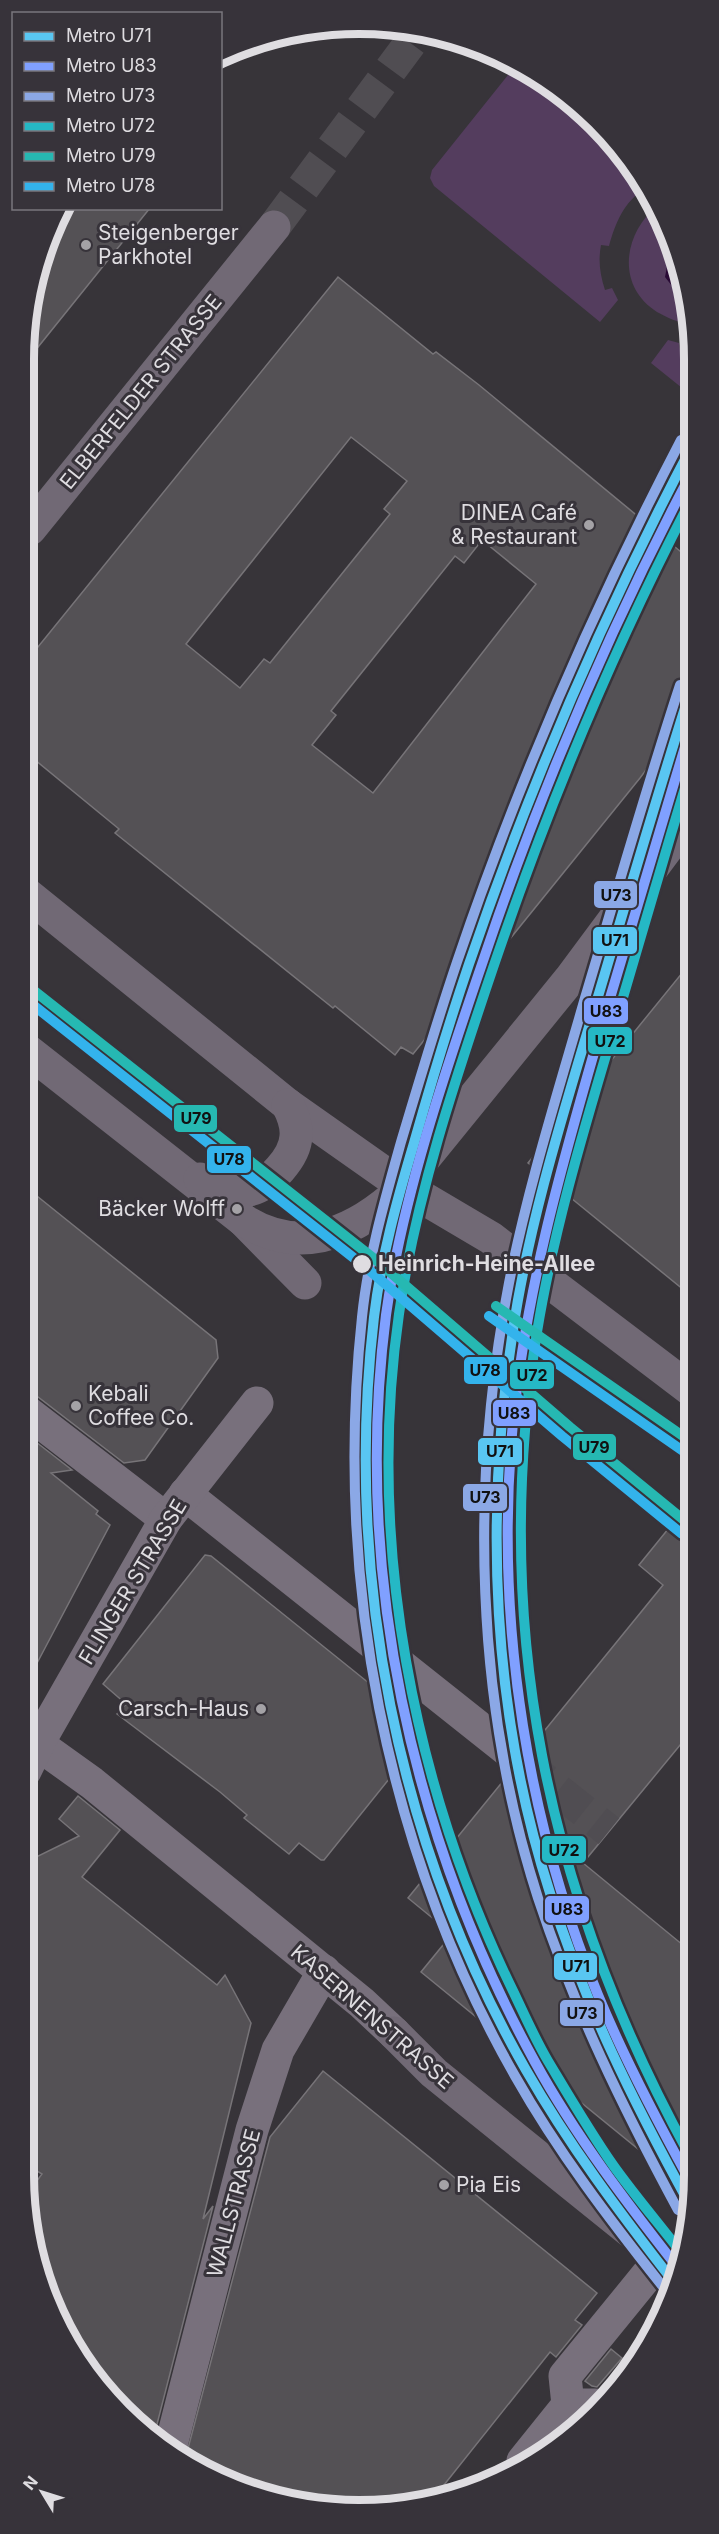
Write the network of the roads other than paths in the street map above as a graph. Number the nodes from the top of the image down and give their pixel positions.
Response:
1 (274, 227) tunnel mouth
2 (34, 524) edge
3 (684, 825) edge
4 (34, 900) edge
5 (34, 1056) edge
6 (288, 1105) junction
7 (178, 1166) junction
8 (403, 1186) junction
9 (243, 1220) junction
10 (305, 1283) dead end
11 (684, 1384) edge
12 (257, 1403) dead end
13 (34, 1416) edge
14 (176, 1507) junction
15 (34, 1743) edge
16 (34, 1752) edge
17 (520, 1760) tunnel mouth
18 (324, 1971) junction
19 (394, 2033) joint
20 (672, 2263) edge
21 (670, 2269) edge
22 (582, 2405) edge
23 (172, 2440) edge
24 (540, 2445) edge

1 - 2 main road, ELBERFELDER STRASSE
3 - 8 main road
4 - 6 main road
5 - 7 main road
6 - 7 main road
6 - 8 main road
7 - 9 main road
8 - 9 main road
8 - 11 main road
9 - 10 main road
12 - 14 street, FLINGER STRASSE
13 - 14 street
14 - 15 street, FLINGER STRASSE
14 - 17 street
16 - 18 street, KASERNENSTRASSE
18 - 19 street, KASERNENSTRASSE
18 - 23 street, WALLSTRASSE
19 - 20 main road, KASERNENSTRASSE
21 - 22 street
22 - 24 street

